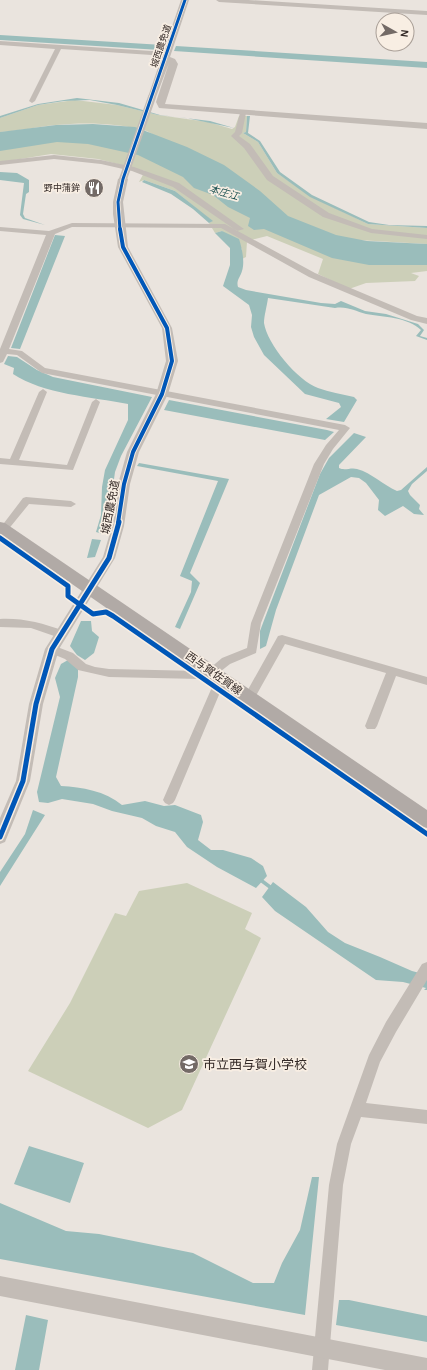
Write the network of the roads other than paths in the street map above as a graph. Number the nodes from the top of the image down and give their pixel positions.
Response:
1 (185, 0) edge
2 (219, 0) edge
3 (427, 13) edge
4 (0, 43) edge
5 (59, 47) junction
6 (166, 56) junction
7 (32, 101) dead end
8 (243, 113) junction
9 (427, 126) edge
10 (0, 163) edge
11 (120, 227) junction
12 (0, 229) edge
13 (51, 233) junction
14 (427, 237) edge
15 (276, 255) junction
16 (427, 321) edge
17 (2, 356) edge
18 (43, 392) dead end
19 (162, 394) junction
20 (96, 402) dead end
21 (0, 461) edge
22 (13, 462) junction
23 (71, 504) dead end
24 (2, 528) edge
25 (91, 588) junction
26 (0, 623) edge
27 (60, 634) junction
28 (52, 649) junction
29 (392, 671) junction
30 (216, 675) junction
31 (427, 681) edge
32 (249, 698) junction
33 (370, 726) dead end
34 (169, 800) dead end
35 (427, 820) edge
36 (0, 837) edge
37 (425, 970) edge
38 (356, 1109) junction
39 (427, 1117) edge
40 (0, 1286) edge
41 (321, 1347) junction
42 (427, 1368) edge
43 (320, 1370) edge

1 - 6 street, 城西農免道
2 - 3 street
4 - 5 street
5 - 6 street
5 - 7 street
6 - 8 street
6 - 11 street, 城西農免道, bridge
8 - 9 street
8 - 14 street
10 - 15 street
11 - 13 street
11 - 15 street
11 - 19 street, 城西農免道
12 - 13 street
13 - 17 street
15 - 16 street
17 - 19 street
18 - 22 street
19 - 25 street, 城西農免道
19 - 30 street
20 - 22 street
21 - 22 street
23 - 24 street
24 - 25 main road, 西与賀佐賀線
25 - 27 street, 城西農免道
25 - 30 main road, 西与賀佐賀線
26 - 27 street
27 - 28 street, 城西農免道
28 - 30 street
28 - 36 street, 城西農免道
29 - 31 street
29 - 32 street
29 - 33 street
30 - 32 main road, 西与賀佐賀線
30 - 34 street
32 - 35 main road, 西与賀佐賀線
37 - 38 street
38 - 39 street
38 - 41 street
40 - 41 street
41 - 42 street
41 - 43 street

